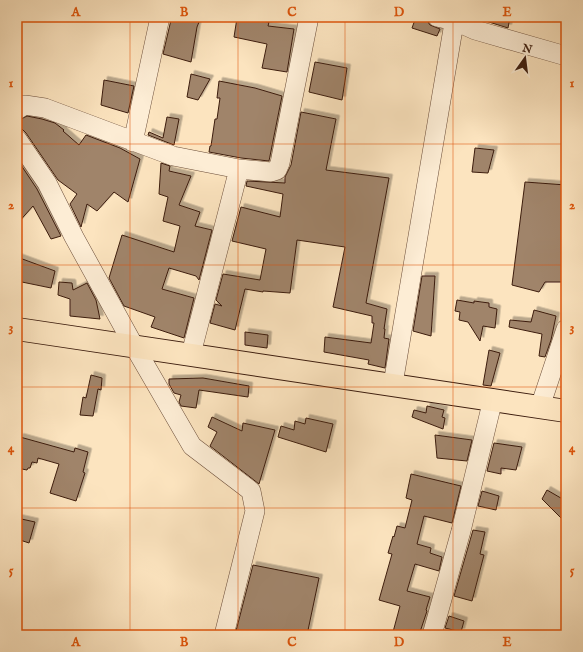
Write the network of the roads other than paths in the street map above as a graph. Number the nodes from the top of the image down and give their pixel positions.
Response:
1 (160, 17) edge
2 (309, 17) edge
3 (449, 18) edge
4 (566, 56) edge
5 (17, 110) edge
6 (17, 139) edge
7 (133, 142) junction
8 (238, 169) junction
9 (566, 328) edge
10 (17, 329) edge
11 (134, 346) junction
12 (191, 354) junction
13 (393, 384) junction
14 (493, 399) junction
15 (540, 407) junction
16 (566, 411) edge
17 (224, 635) edge
18 (432, 635) edge

1 - 7 street
2 - 8 street
3 - 4 street
3 - 13 street
5 - 7 street
6 - 11 street
7 - 8 street
8 - 12 street
9 - 15 street
10 - 11 main road
11 - 12 main road
11 - 17 street
12 - 13 main road
13 - 14 main road
14 - 15 main road
14 - 18 street
15 - 16 main road

